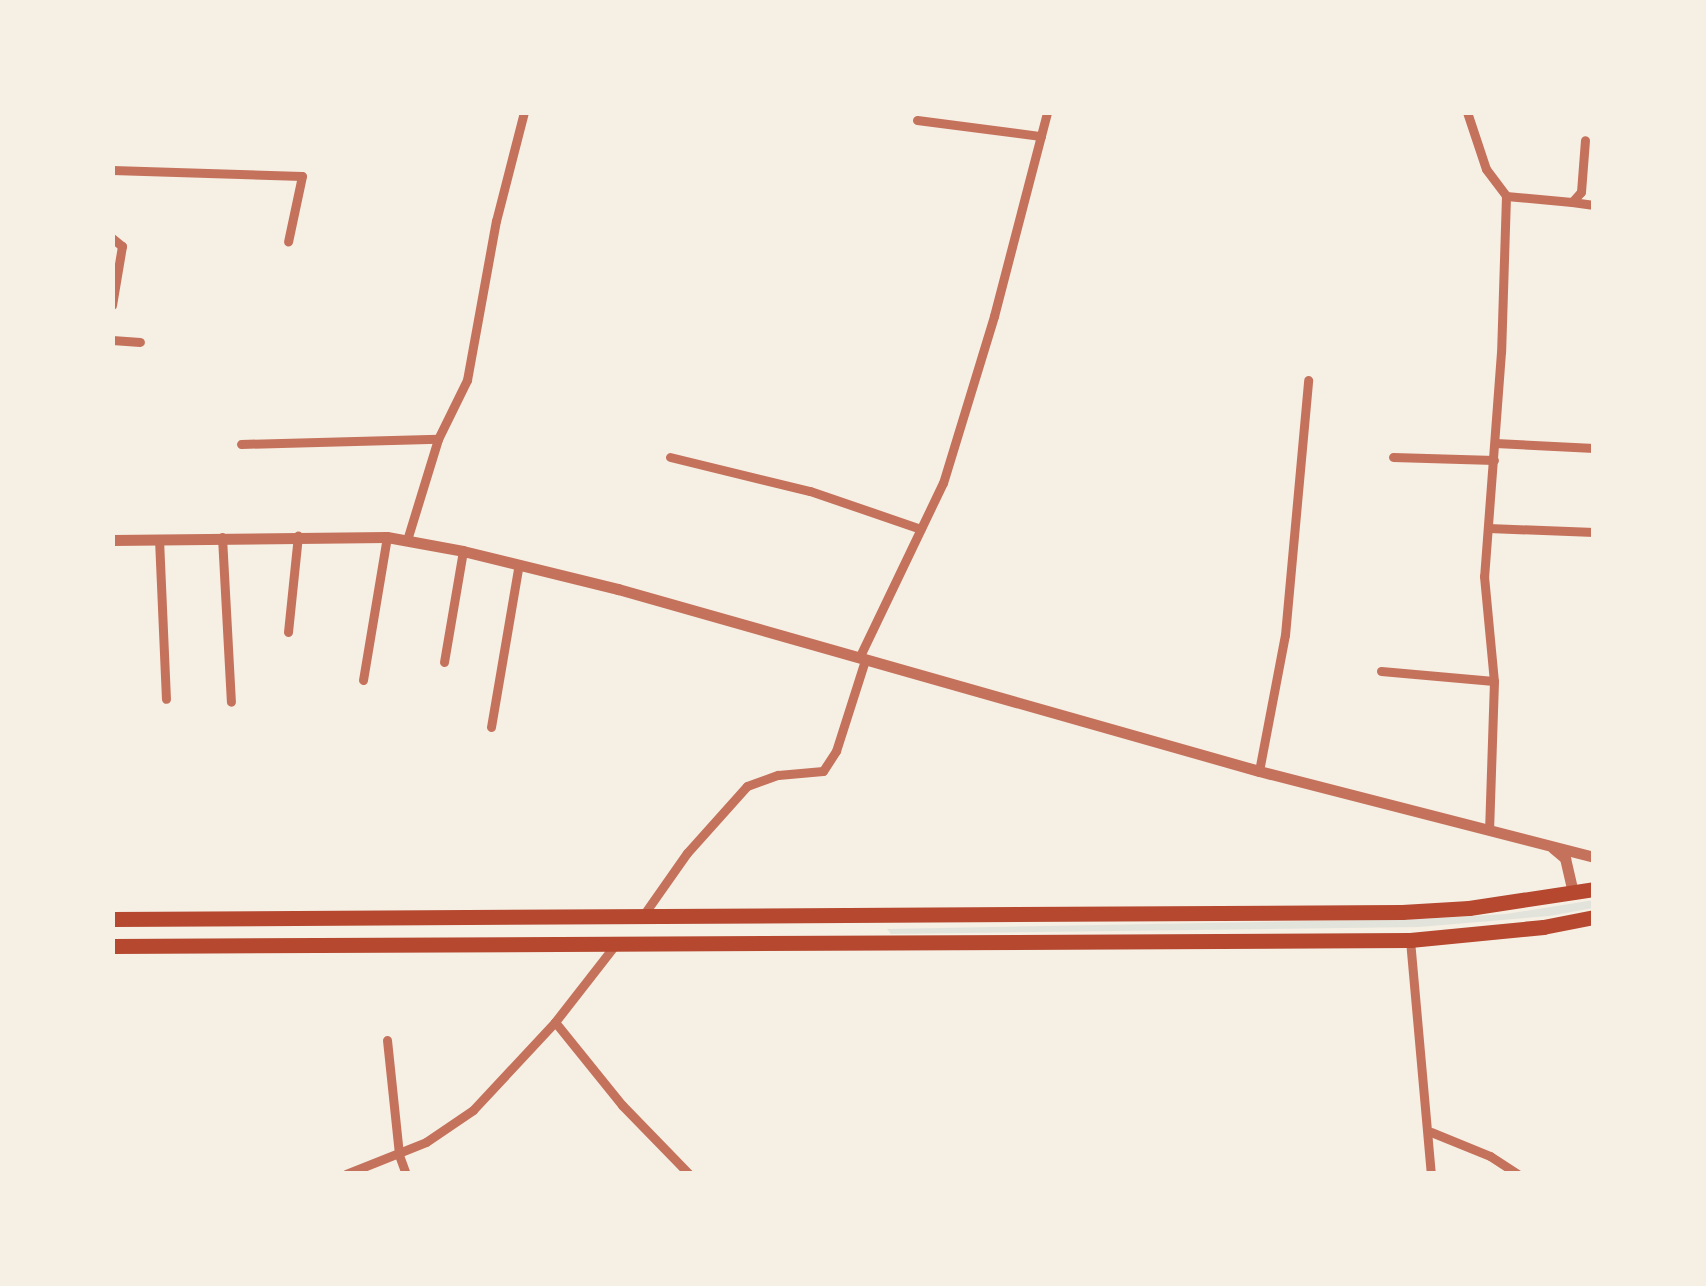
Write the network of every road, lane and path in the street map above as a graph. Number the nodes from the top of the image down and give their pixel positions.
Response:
1 (524, 112) edge
2 (1046, 112) edge
3 (1467, 112) edge
4 (917, 120) dead end
5 (1042, 136) junction
6 (1585, 140) dead end
7 (112, 170) edge
8 (1506, 196) junction
9 (1572, 202) junction
10 (1594, 206) edge
11 (112, 238) edge
12 (288, 242) dead end
13 (112, 306) edge
14 (112, 340) edge
15 (140, 342) dead end
16 (1308, 380) dead end
17 (438, 439) junction
18 (1495, 443) junction
19 (242, 444) dead end
20 (1594, 448) edge
21 (670, 456) dead end
22 (1394, 457) dead end
23 (1494, 460) junction
24 (1488, 528) junction
25 (921, 529) junction
26 (1594, 532) edge
27 (298, 536) junction
28 (222, 537) junction
29 (387, 537) junction
30 (159, 539) junction
31 (112, 540) edge
32 (407, 540) junction
33 (463, 551) junction
34 (519, 564) junction
35 (288, 632) dead end
36 (862, 659) junction
37 (444, 662) dead end
38 (1380, 672) dead end
39 (363, 680) dead end
40 (1494, 681) junction
41 (166, 699) dead end
42 (232, 702) dead end
43 (491, 727) dead end
44 (1259, 771) junction
45 (1489, 830) junction
46 (1550, 846) junction
47 (1594, 857) edge
48 (1594, 889) edge
49 (1573, 894) junction
50 (815, 918) junction
51 (1594, 918) edge
52 (112, 919) edge
53 (640, 919) junction
54 (1410, 940) junction
55 (815, 943) junction
56 (615, 945) junction
57 (112, 946) edge
58 (554, 1022) junction
59 (387, 1040) dead end
60 (1431, 1132) junction
61 (399, 1155) junction
62 (348, 1173) edge
63 (406, 1174) edge
64 (688, 1174) edge
65 (1431, 1174) edge
66 (1518, 1174) edge

1 - 17 street
2 - 5 street
3 - 8 street
4 - 5 street
5 - 25 street
6 - 9 street
7 - 12 street
8 - 9 street
8 - 18 street
9 - 10 street
11 - 13 street
14 - 15 street
16 - 44 street
17 - 19 street
17 - 32 street
18 - 20 street
18 - 23 street
21 - 25 street
22 - 23 street
23 - 24 street
24 - 26 street
24 - 40 street
25 - 36 street
27 - 28 street
27 - 29 street
27 - 35 street
28 - 30 street
28 - 42 street
29 - 32 street
29 - 39 street
30 - 31 street
30 - 41 street
32 - 33 street
33 - 34 street
33 - 37 street
34 - 36 street
34 - 43 street
36 - 44 street
36 - 53 street
38 - 40 street
40 - 45 street
44 - 45 street
45 - 46 street
46 - 47 street
46 - 49 street
48 - 49 highway
49 - 50 highway
50 - 53 highway
50 - 55 highway
51 - 54 highway
52 - 53 highway
54 - 55 highway
54 - 60 street
55 - 56 highway
56 - 57 highway
56 - 58 street
58 - 61 street
58 - 64 street
59 - 61 street
60 - 65 street
60 - 66 street
61 - 62 street
61 - 63 street

